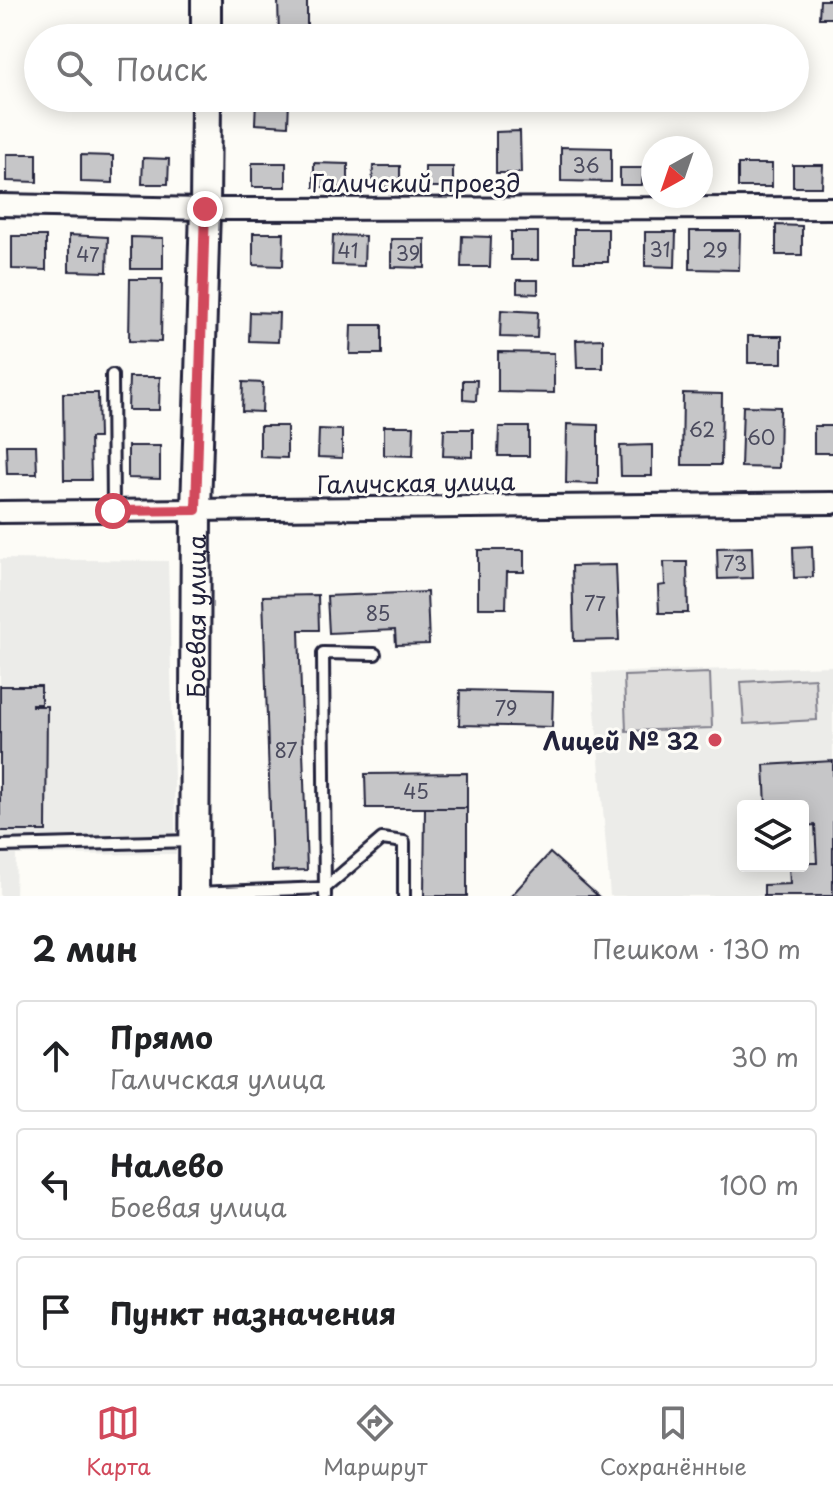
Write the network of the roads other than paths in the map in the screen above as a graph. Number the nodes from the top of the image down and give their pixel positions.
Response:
1 (206, 0) edge
2 (206, 24) edge
3 (206, 112) edge
4 (0, 205) edge
5 (833, 208) edge
6 (205, 209) junction
7 (112, 375) dead end
8 (833, 503) edge
9 (196, 510) junction
10 (113, 511) junction
11 (0, 512) edge
12 (375, 654) dead end
13 (194, 841) junction
14 (0, 846) edge
15 (325, 892) edge
16 (194, 894) edge
17 (404, 896) edge

1 - 2 street
3 - 6 street, Боевая улица
4 - 6 street, Галичский проезд
5 - 6 street, Галичский проезд
6 - 9 street, Боевая улица
7 - 10 lane
8 - 9 street, Галичская улица
9 - 10 street, Галичская улица
9 - 13 street, Боевая улица
10 - 11 street, Галичская улица
12 - 15 lane
13 - 14 lane
13 - 16 street, Боевая улица
15 - 16 lane
15 - 17 lane

